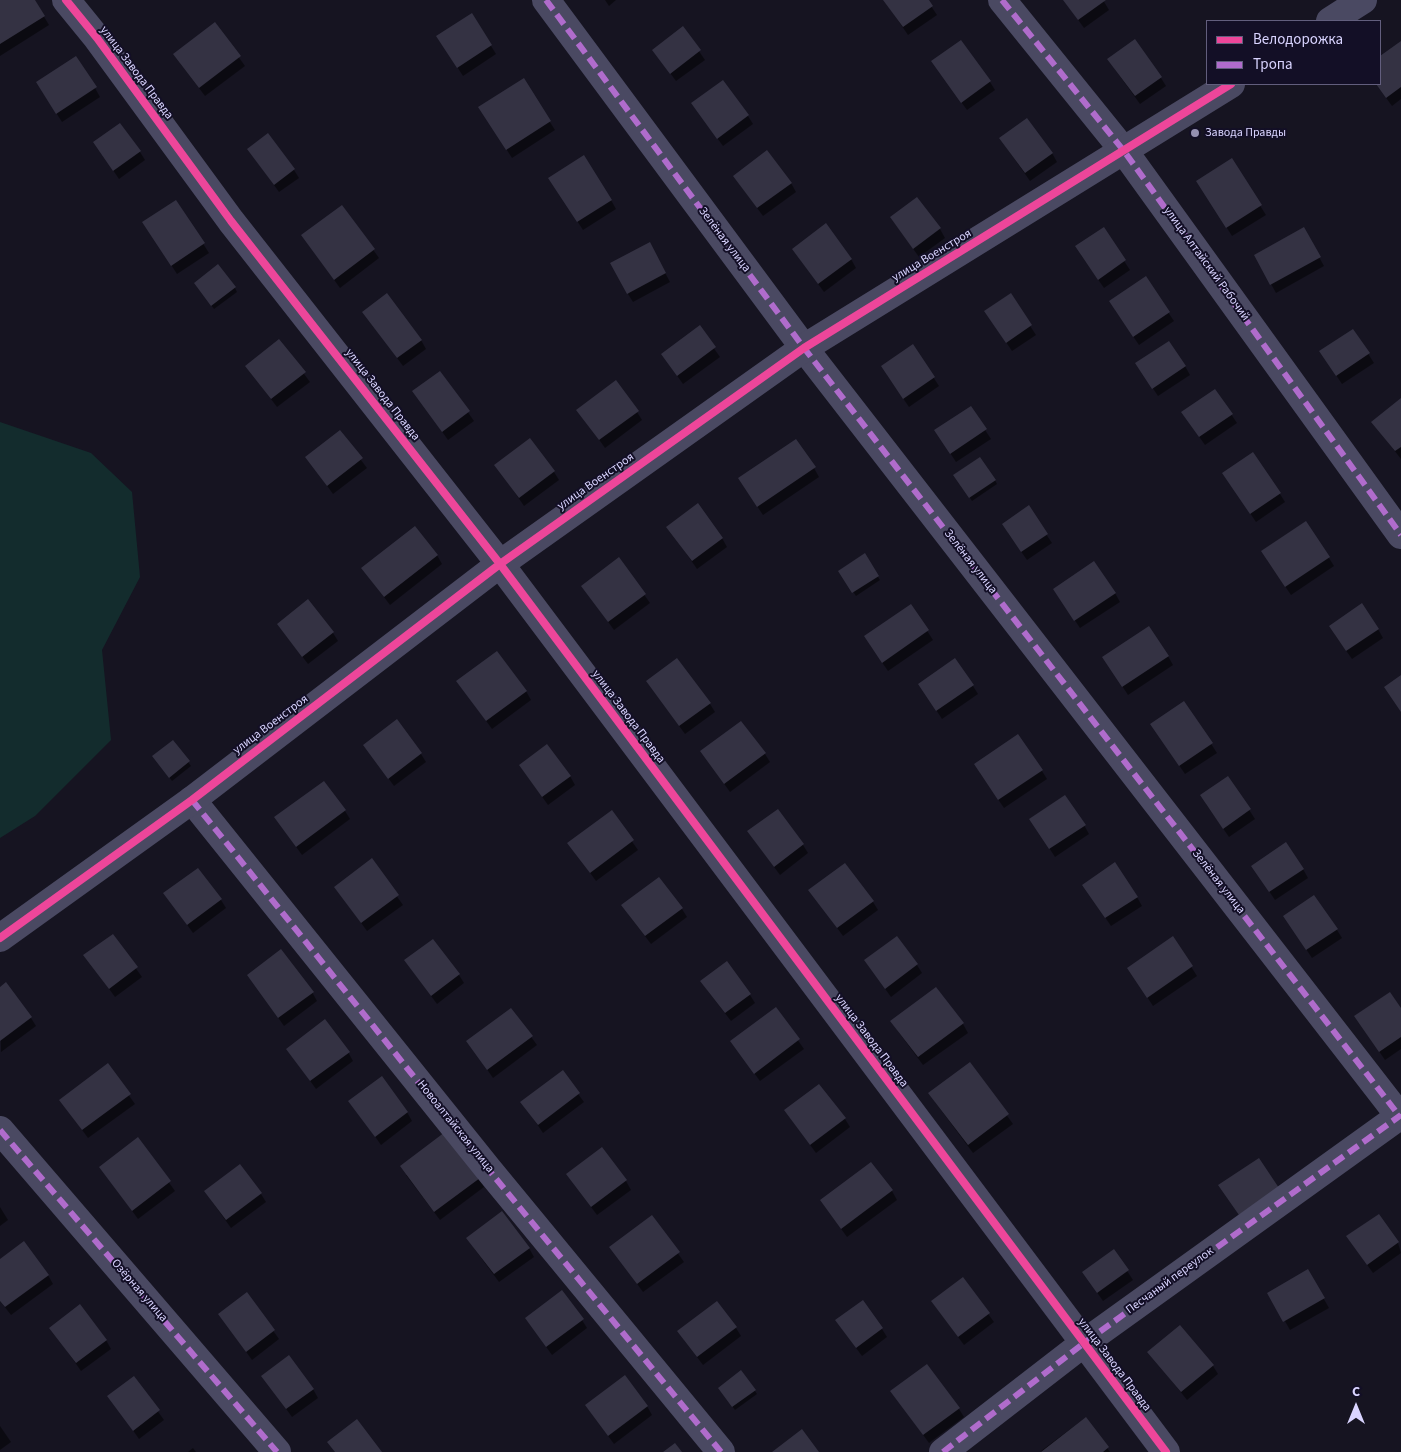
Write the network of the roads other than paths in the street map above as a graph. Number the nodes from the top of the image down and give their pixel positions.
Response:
1 (66, 0) edge
2 (546, 0) edge
3 (1002, 0) edge
4 (1363, 0) edge
5 (1332, 20) edge
6 (1229, 85) edge
7 (1124, 151) junction
8 (804, 348) junction
9 (1401, 535) edge
10 (500, 564) junction
11 (192, 800) junction
12 (0, 938) edge
13 (1400, 1116) edge
14 (0, 1130) edge
15 (1084, 1343) junction
16 (277, 1452) edge
17 (721, 1452) edge
18 (943, 1452) edge
19 (1166, 1452) edge

1 - 10 street, улица Завода Правда
2 - 8 street, Зелёная улица
3 - 7 street, улица Алтайский Рабочий
4 - 5 street
6 - 7 street, улица Военстроя
7 - 8 street, улица Военстроя
7 - 9 street, улица Алтайский Рабочий
8 - 10 street, улица Военстроя
8 - 13 street, Зелёная улица
10 - 11 street, улица Военстроя
10 - 15 street, улица Завода Правда
11 - 12 street, улица Военстроя
11 - 17 street, Новоалтайская улица
13 - 15 street, Песчаный переулок
14 - 16 street, Озёрная улица
15 - 18 street, Песчаный переулок
15 - 19 street, улица Завода Правда

